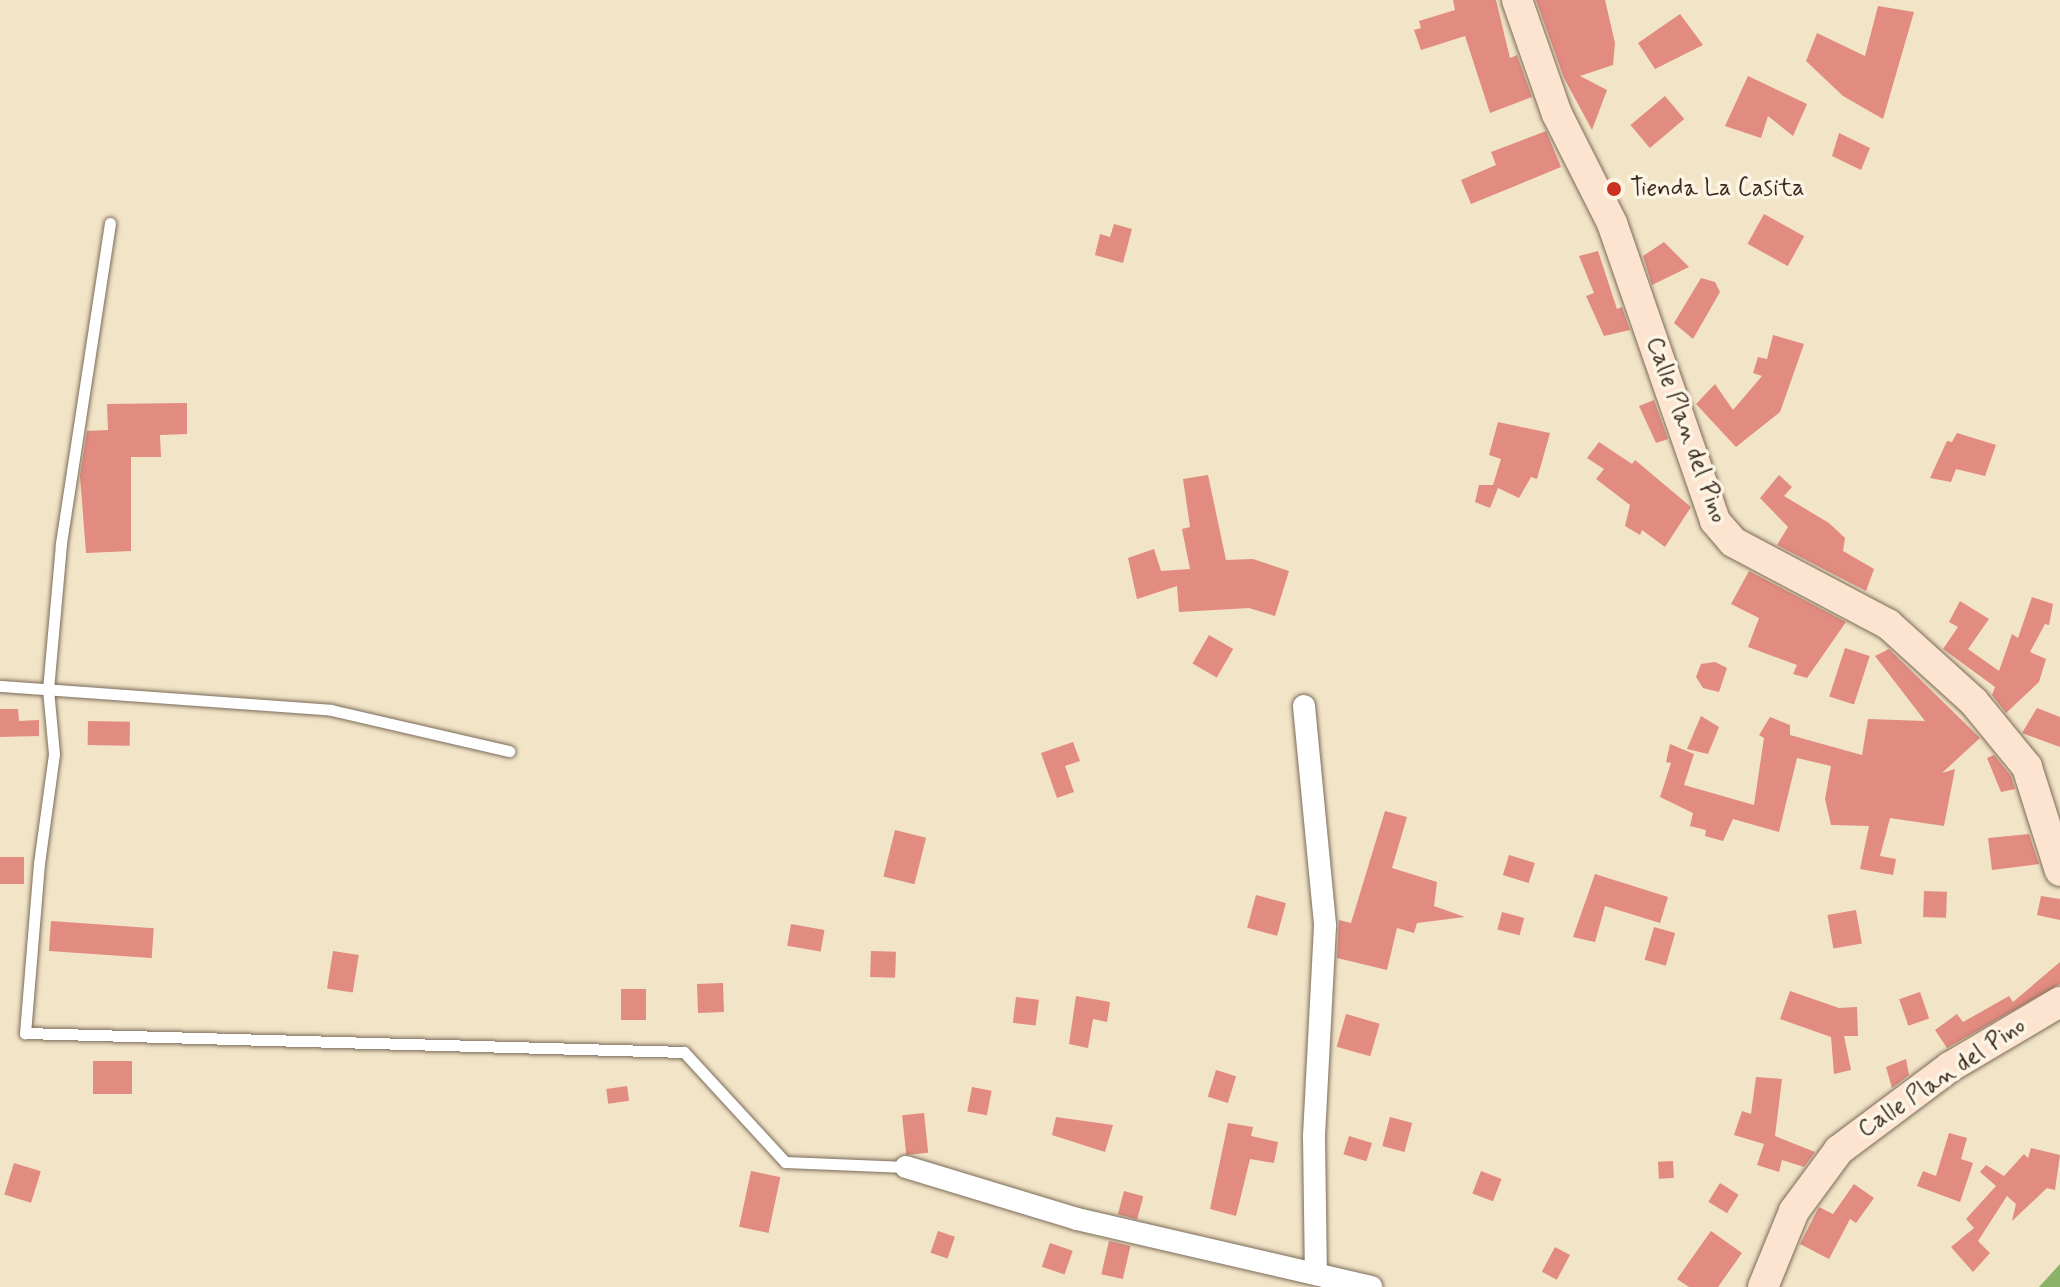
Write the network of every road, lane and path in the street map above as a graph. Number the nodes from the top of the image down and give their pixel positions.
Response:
1 (1517, 0) edge
2 (110, 223) dead end
3 (0, 686) edge
4 (48, 689) junction
5 (1304, 706) dead end
6 (509, 751) dead end
7 (2060, 871) edge
8 (2060, 1002) edge
9 (906, 1167) joint
10 (1316, 1273) junction
11 (1371, 1287) edge
12 (1763, 1287) edge

1 - 7 street, Calle Plan del Pino
2 - 4 lane
3 - 4 lane
4 - 6 lane
4 - 9 lane
5 - 10 street
8 - 12 street, Calle Plan del Pino
9 - 10 street
10 - 11 street

